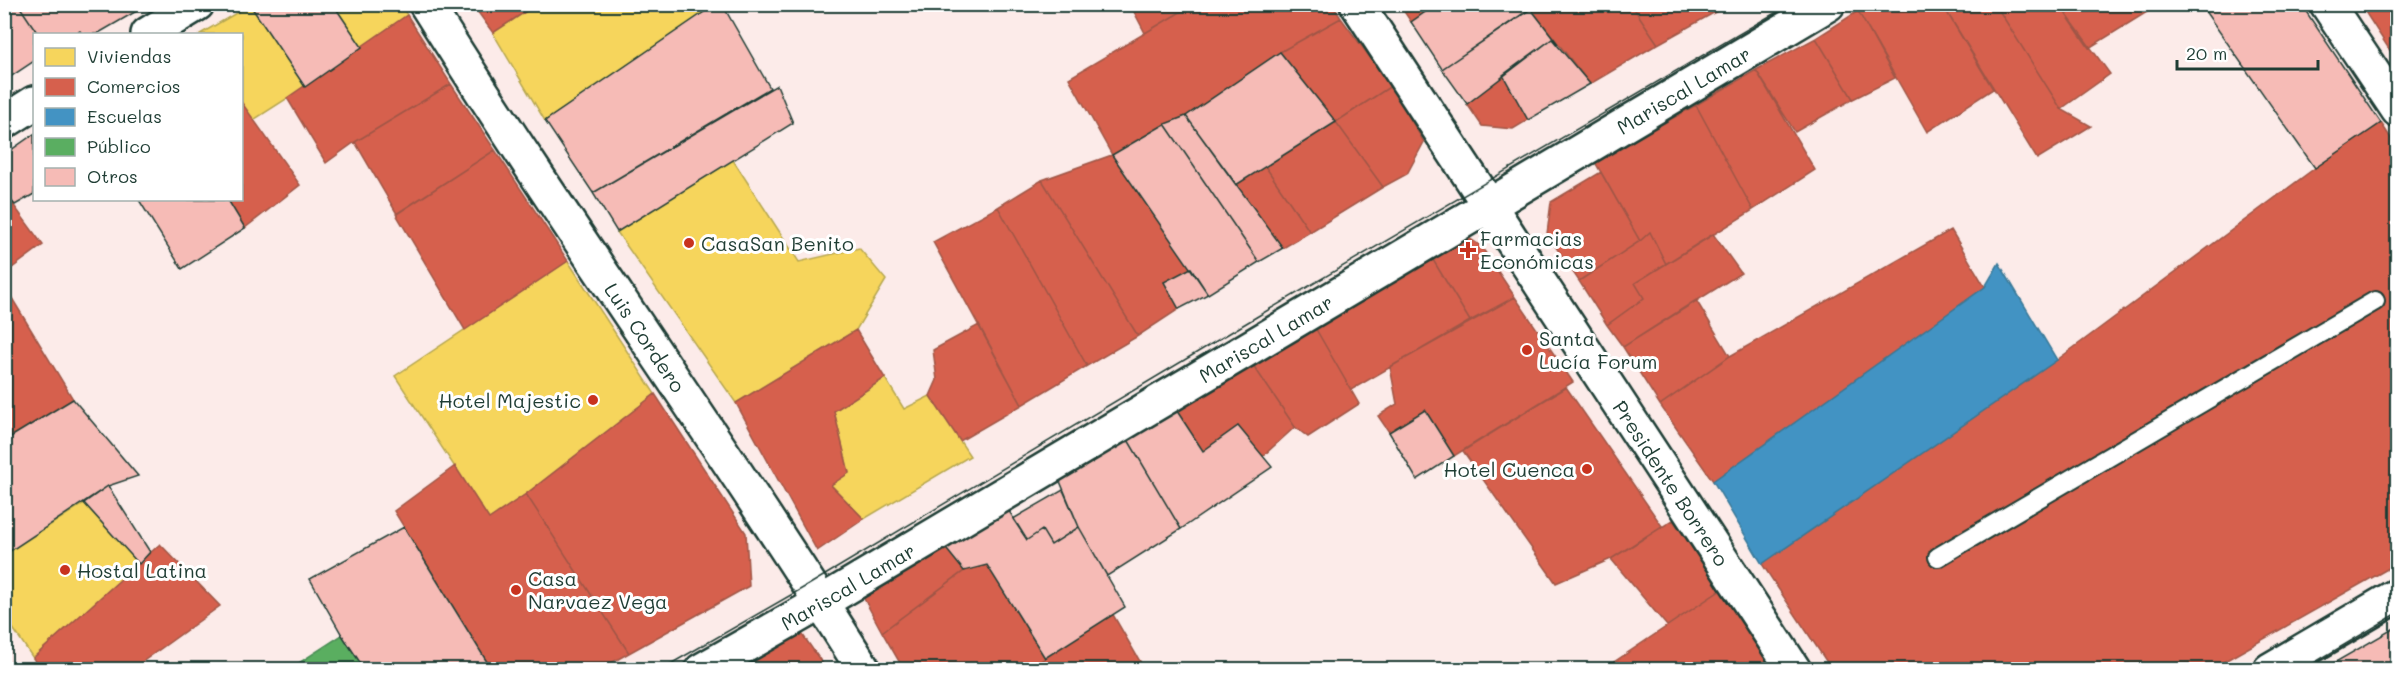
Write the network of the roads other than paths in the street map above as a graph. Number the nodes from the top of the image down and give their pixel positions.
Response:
1 (197, 4) edge
2 (426, 4) edge
3 (1357, 4) edge
4 (1828, 4) edge
5 (2327, 4) edge
6 (150, 33) edge
7 (33, 105) edge
8 (2397, 110) edge
9 (4, 122) edge
10 (1491, 206) junction
11 (2375, 302) dead end
12 (1938, 557) dead end
13 (2397, 595) edge
14 (822, 602) junction
15 (702, 669) edge
16 (864, 669) edge
17 (1794, 669) edge
18 (2270, 669) edge

1 - 6 street
2 - 14 street, Luis Cordero
3 - 10 street, Presidente Borrero
4 - 10 street, Mariscal Lamar
5 - 8 street
7 - 9 street
10 - 14 street, Mariscal Lamar
10 - 17 street, Presidente Borrero
11 - 12 lane
13 - 18 street
14 - 15 street, Mariscal Lamar
14 - 16 street, Luis Cordero

